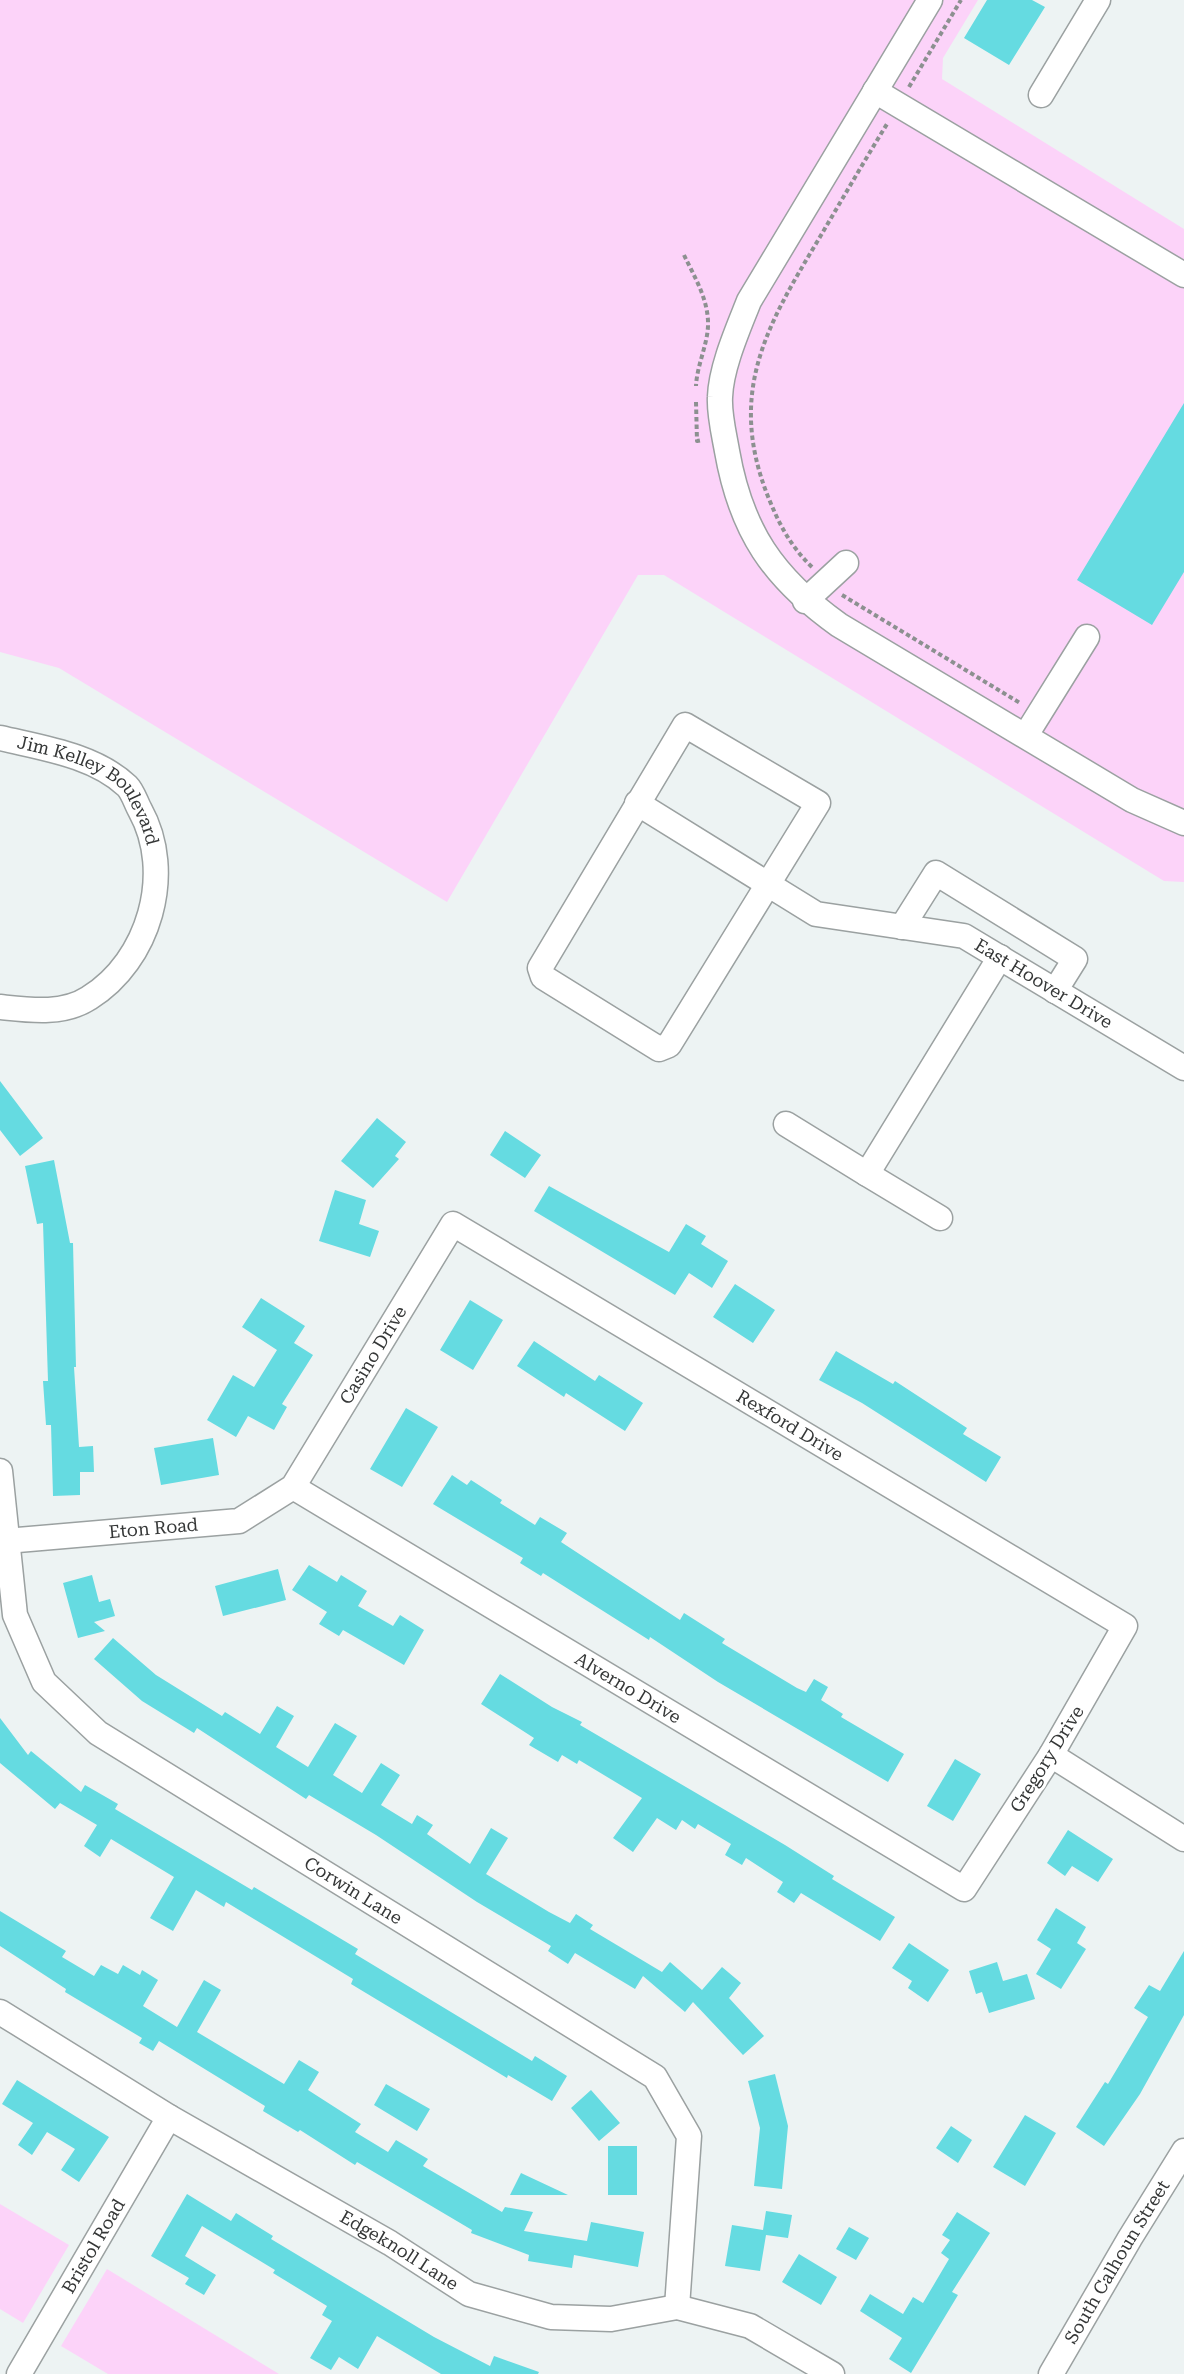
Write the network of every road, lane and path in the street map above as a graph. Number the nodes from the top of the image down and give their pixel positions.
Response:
1 (930, 0) edge
2 (962, 0) edge
3 (1098, 0) edge
4 (875, 91) junction
5 (1041, 95) dead end
6 (899, 104) junction
7 (1184, 275) edge
8 (846, 563) dead end
9 (827, 581) junction
10 (805, 601) junction
11 (1087, 637) dead end
12 (1039, 715) junction
13 (1026, 735) junction
14 (0, 738) edge
15 (637, 803) junction
16 (1184, 823) edge
17 (770, 883) junction
18 (902, 927) junction
19 (1000, 957) junction
20 (1055, 991) junction
21 (0, 1007) edge
22 (1184, 1068) edge
23 (786, 1124) dead end
24 (867, 1174) junction
25 (940, 1218) dead end
26 (453, 1224) joint
27 (0, 1471) edge
28 (293, 1488) junction
29 (6, 1541) junction
30 (1125, 1626) joint
31 (1051, 1755) junction
32 (1184, 1839) edge
33 (964, 1889) joint
34 (0, 2012) edge
35 (169, 2117) junction
36 (1184, 2151) edge
37 (677, 2307) junction
38 (19, 2374) edge
39 (832, 2374) edge
40 (1051, 2374) edge

1 - 4 street
2 - 6 path
3 - 5 street
4 - 6 street
4 - 10 street
6 - 7 street
6 - 9 path
8 - 9 street
9 - 10 street
9 - 12 path
10 - 13 street
11 - 12 street
12 - 13 street
13 - 16 street
14 - 21 street, Jim Kelley Boulevard
15 - 17 street, East Hoover Drive
15 - 17 street
15 - 17 street
17 - 18 street, East Hoover Drive
18 - 19 street, East Hoover Drive
18 - 20 street
19 - 20 street, East Hoover Drive
19 - 24 street
20 - 22 street, East Hoover Drive
23 - 24 street
24 - 25 street
26 - 28 street, Casino Drive
26 - 30 street, Rexford Drive
27 - 29 street, Corwin Lane
28 - 29 street, Eton Road
28 - 33 street, Alverno Drive
29 - 37 street, Corwin Lane
30 - 31 street, Gregory Drive
31 - 32 street
31 - 33 street, Gregory Drive
34 - 35 street, Edgeknoll Lane
35 - 37 street, Edgeknoll Lane
35 - 38 street, Bristol Road
36 - 40 street, South Calhoun Street
37 - 39 street, Edgeknoll Lane

